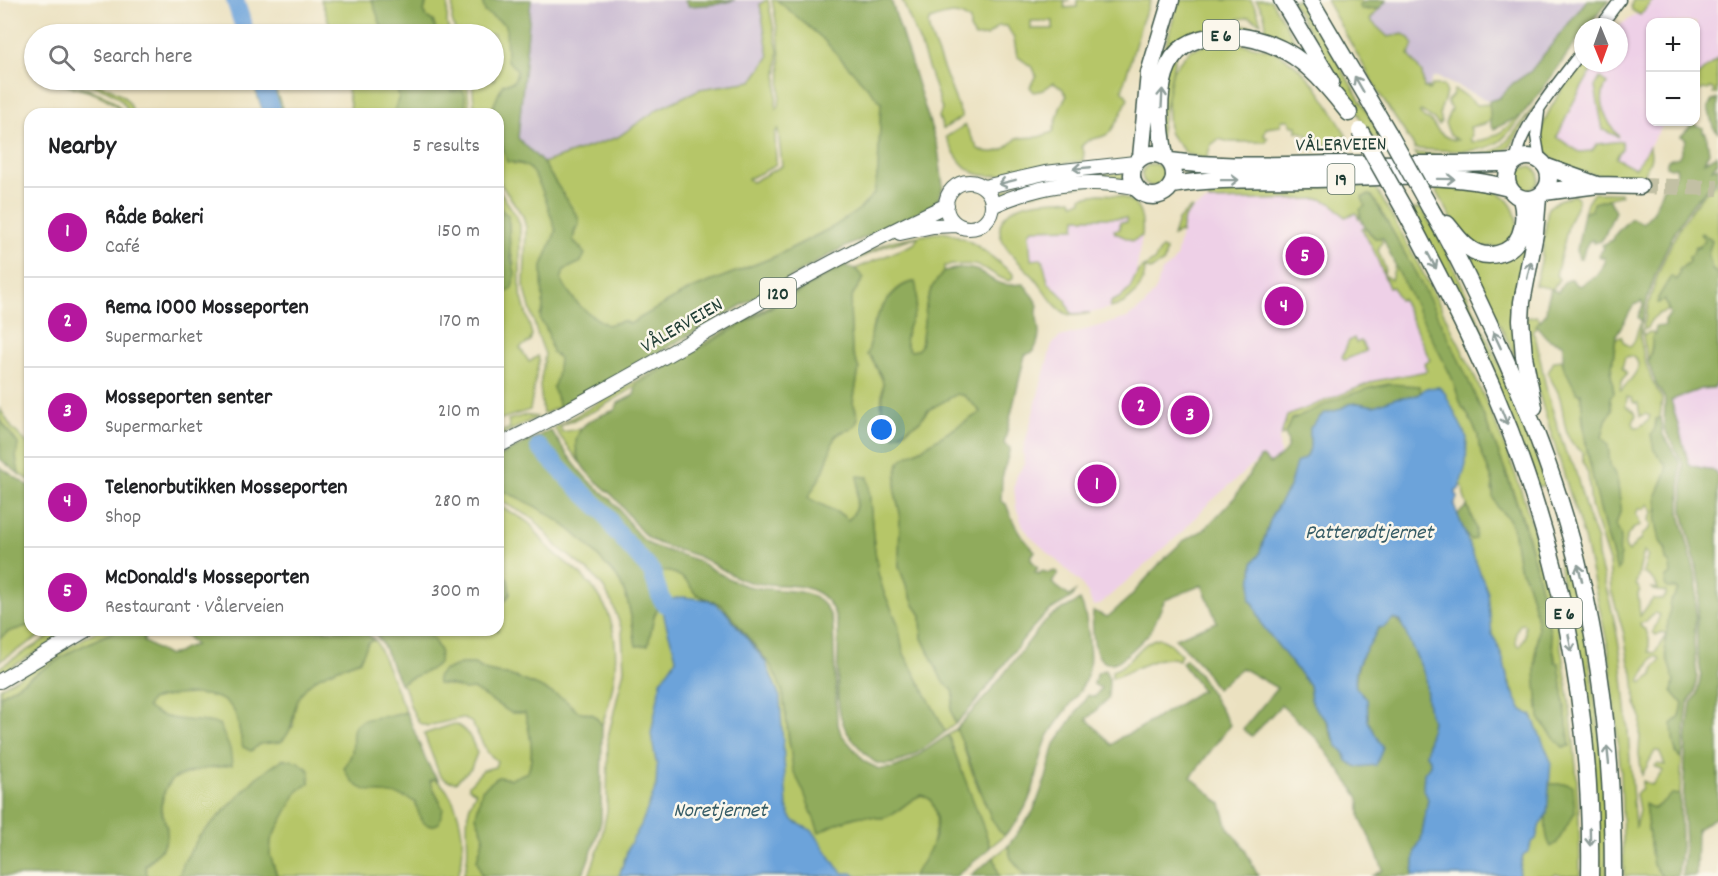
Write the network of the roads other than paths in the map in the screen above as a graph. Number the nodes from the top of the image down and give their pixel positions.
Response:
1 (1171, 0) edge
2 (1282, 0) edge
3 (1310, 0) edge
4 (1620, 0) edge
5 (1607, 18) edge
6 (1574, 63) edge
7 (1539, 112) junction
8 (1349, 113) junction
9 (1167, 159) junction
10 (1138, 160) junction
11 (1515, 161) junction
12 (1544, 164) junction
13 (1172, 185) junction
14 (1598, 185) junction
15 (1640, 186) tunnel mouth
16 (984, 187) junction
17 (1136, 187) junction
18 (1528, 194) junction
19 (946, 205) junction
20 (992, 206) junction
21 (1430, 208) junction
22 (958, 225) junction
23 (883, 237) junction
24 (504, 443) edge
25 (1543, 452) junction
26 (76, 636) edge
27 (0, 681) edge
28 (1590, 876) edge
29 (1613, 876) edge

1 - 10 highway
2 - 8 highway, E 6
21 -> 3 highway, E 6, bridge
4 - 5 street
6 - 7 street
7 - 11 street
7 - 12 street
9 -> 8 highway, E 6
8 -> 28 highway, E 6, bridge
9 - 10 highway, 19
9 - 11 highway, VÅLERVEIEN / 19
9 - 13 highway
10 -> 16 main road, 120
10 - 17 highway
11 - 12 highway, 19
11 - 18 highway
12 - 14 highway, 19
12 - 18 highway
13 - 17 highway, 19
13 -> 18 highway, VÅLERVEIEN / 19
14 - 15 highway, 19
14 - 18 highway, 19
16 - 19 main road, 120
16 - 20 main road
17 - 20 main road, 120
18 - 21 highway, E 6
25 -> 18 highway, E 6
19 - 22 main road
19 - 23 main road, VÅLERVEIEN / 120
20 - 22 main road, 120
25 -> 21 highway, E 6
22 - 23 main road, VÅLERVEIEN / 120
23 - 24 main road, VÅLERVEIEN / 120
29 -> 25 highway, E 6
26 - 27 main road

